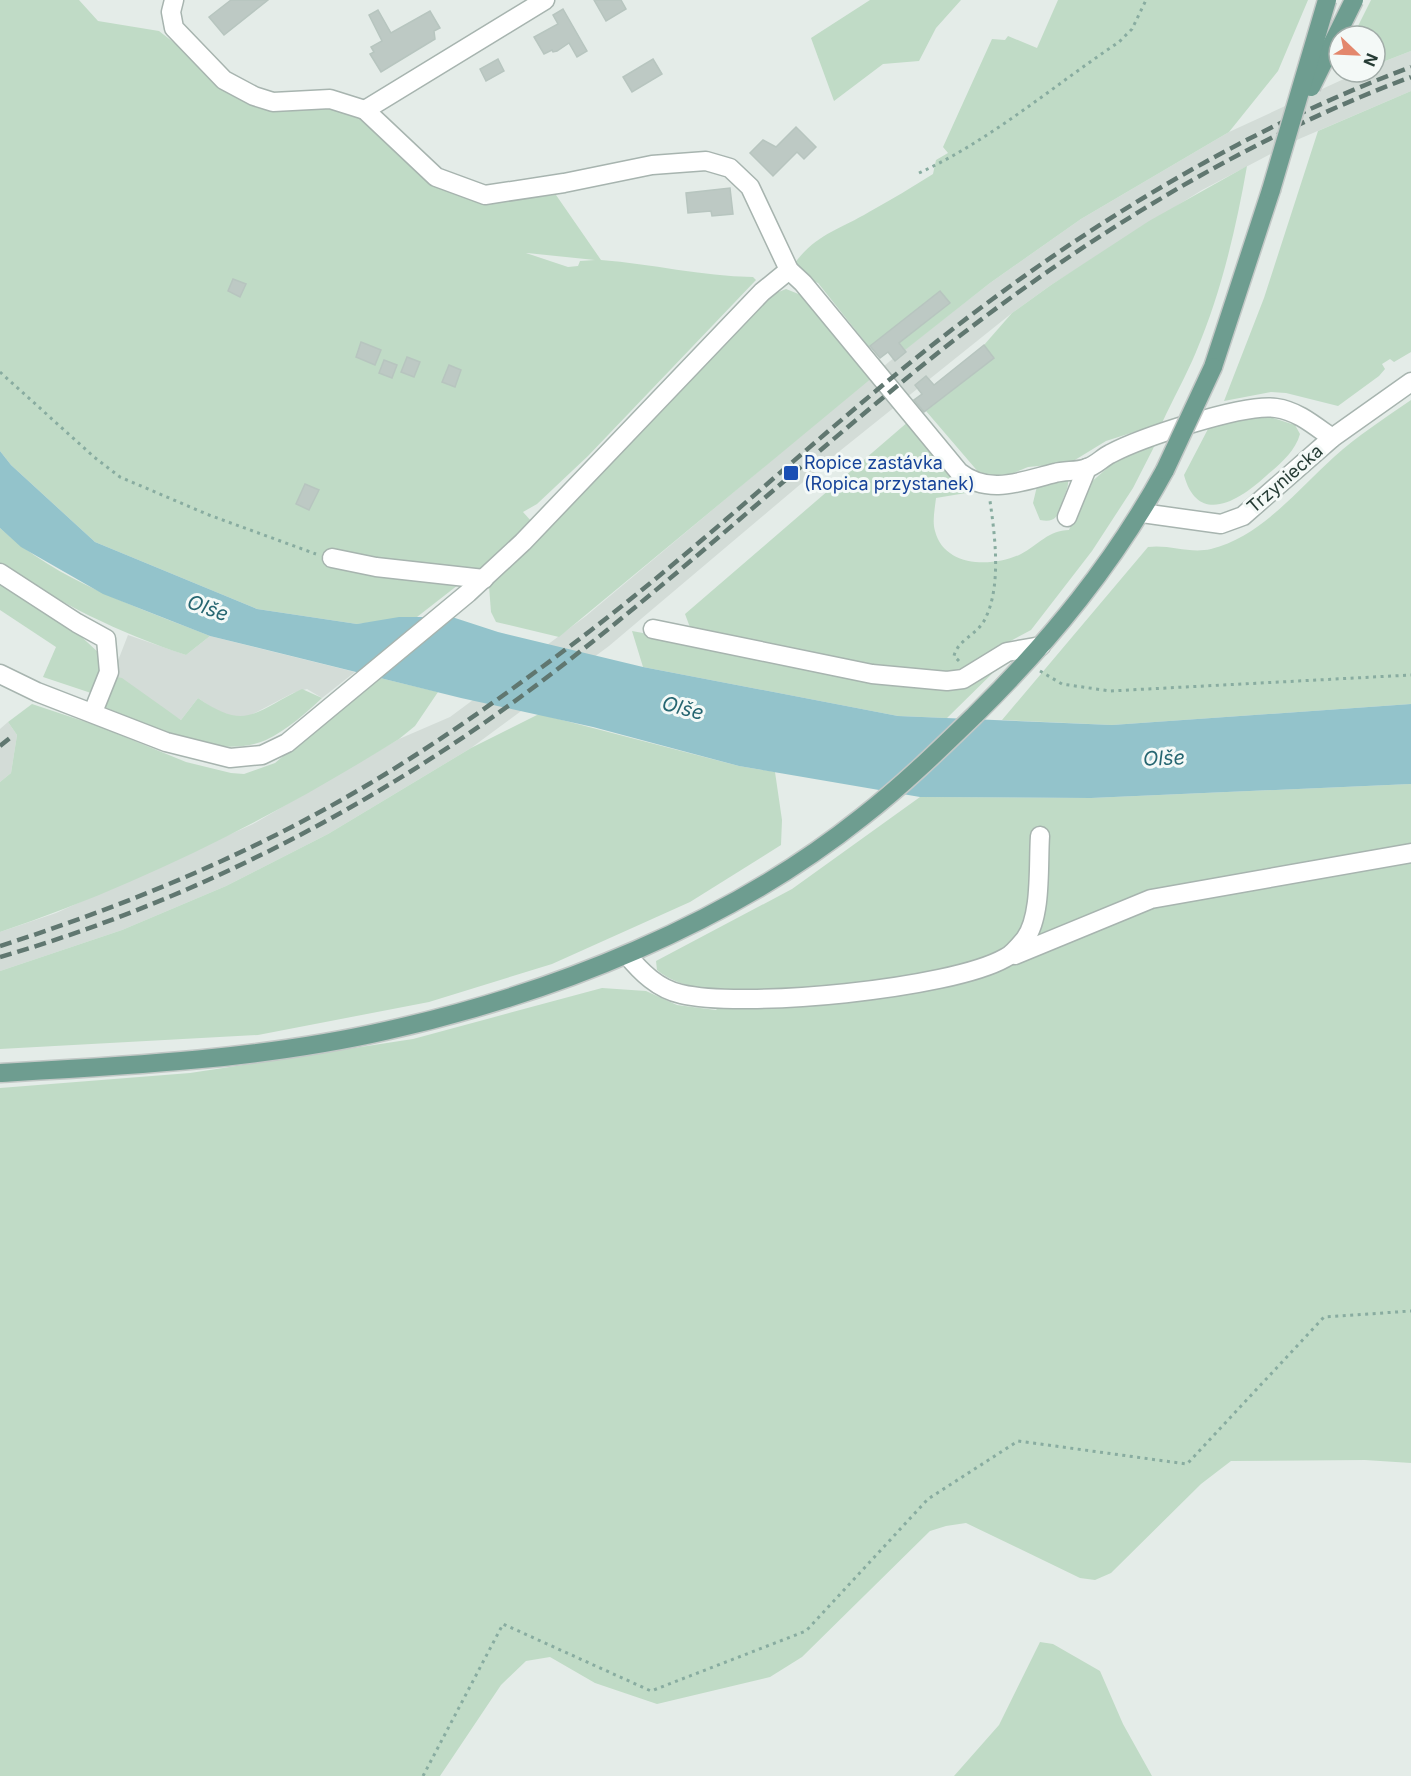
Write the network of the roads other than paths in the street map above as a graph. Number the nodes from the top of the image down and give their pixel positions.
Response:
1 (174, 0) edge
2 (546, 0) edge
3 (1327, 0) edge
4 (1339, 0) edge
5 (1354, 0) edge
6 (365, 110) junction
7 (1290, 129) junction
8 (789, 270) junction
9 (1411, 382) edge
10 (1332, 438) junction
11 (1087, 468) junction
12 (1142, 513) junction
13 (1067, 517) dead end
14 (332, 558) road end
15 (0, 573) edge
16 (484, 579) junction
17 (653, 629) dead end
18 (1041, 646) junction
19 (0, 674) edge
20 (93, 712) junction
21 (1040, 836) dead end
22 (1411, 853) edge
23 (627, 955) junction
24 (1007, 957) junction
25 (0, 1073) edge

1 - 6 street
2 - 6 street
3 - 7 main road, bridge
4 - 7 main road, bridge
5 - 7 main road, bridge
6 - 8 street
7 - 12 main road, bridge
8 - 11 street
8 - 16 street
9 - 10 street, Trzyniecka
10 - 11 street
10 - 12 street, Trzyniecka
11 - 13 street
12 - 18 main road
14 - 16 street
15 - 20 street
16 - 20 street
17 - 18 street
18 - 23 main road
19 - 20 street
21 - 24 street
22 - 24 street
23 - 24 street
23 - 25 main road

